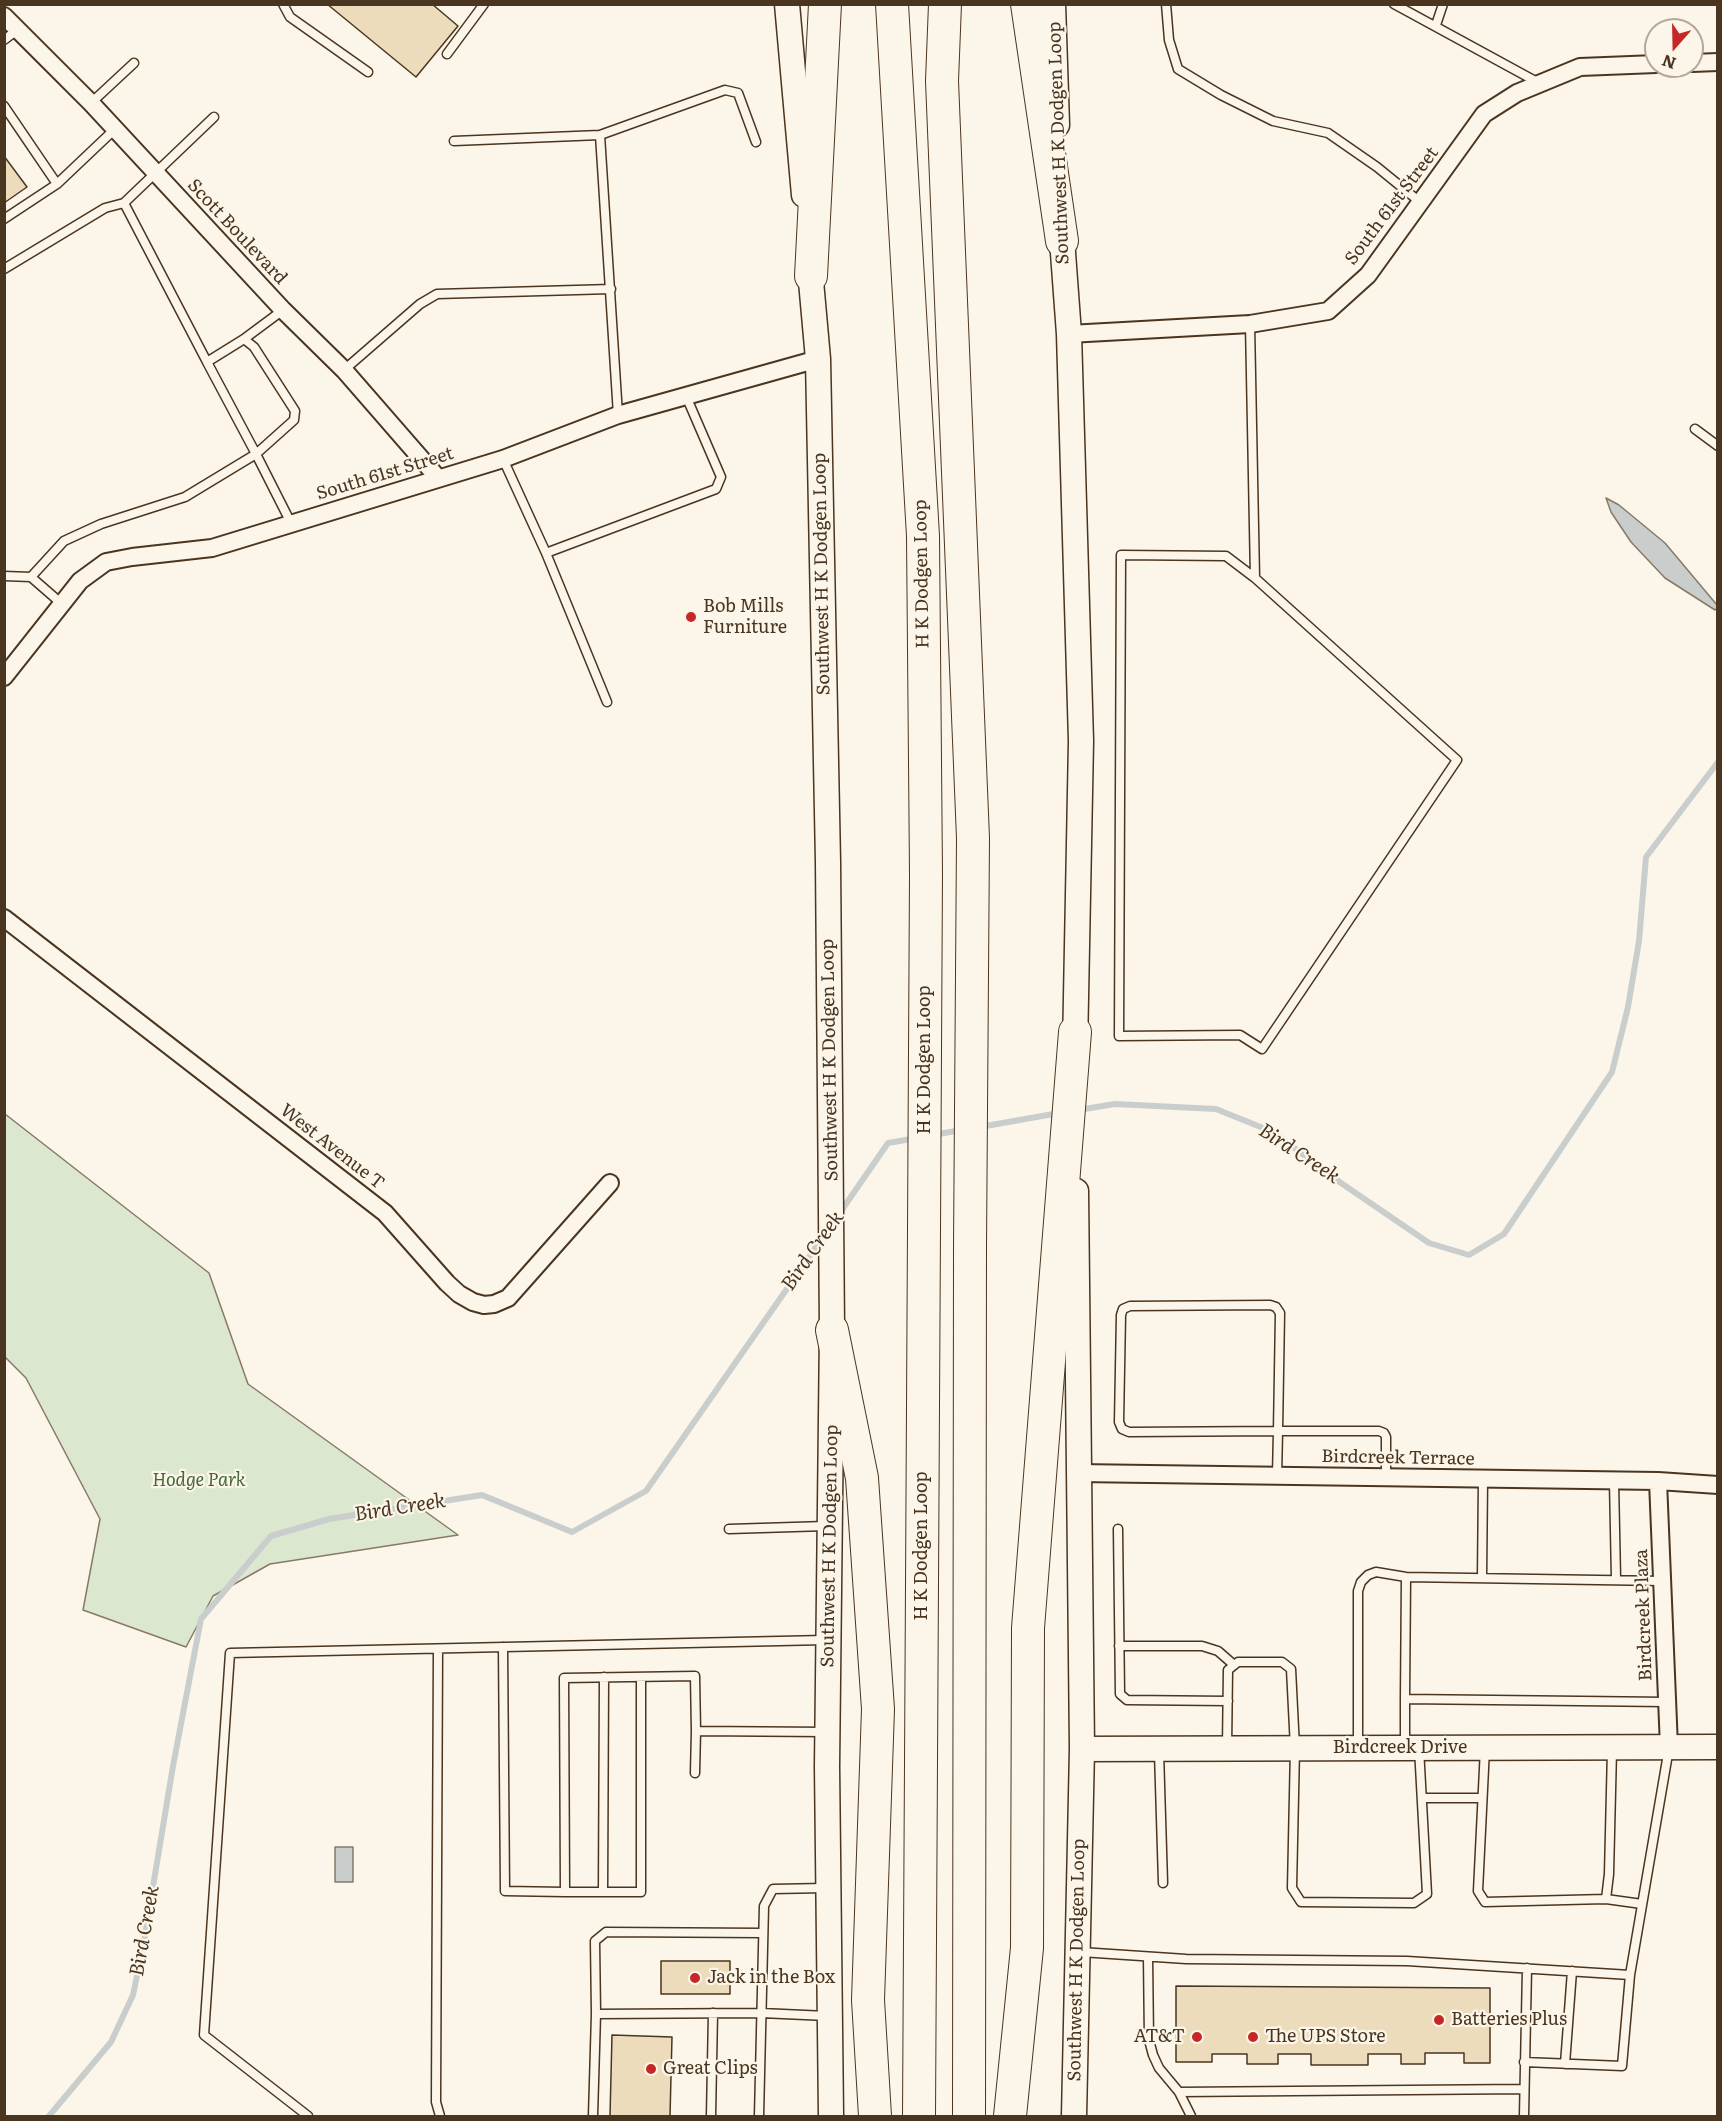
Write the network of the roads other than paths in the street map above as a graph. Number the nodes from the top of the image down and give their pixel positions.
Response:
1 (283, 4) edge
2 (484, 4) edge
3 (787, 4) edge
4 (825, 4) edge
5 (892, 4) edge
6 (945, 4) edge
7 (1027, 4) edge
8 (1053, 4) edge
9 (1166, 4) edge
10 (1394, 4) edge
11 (1443, 4) edge
12 (4, 16) edge
13 (1436, 25) junction
14 (11, 35) edge
15 (447, 54) dead end
16 (134, 63) dead end
17 (1644, 64) edge
18 (368, 72) dead end
19 (1540, 83) junction
20 (91, 103) junction
21 (4, 106) edge
22 (214, 117) dead end
23 (115, 129) junction
24 (600, 135) junction
25 (454, 141) dead end
26 (756, 142) dead end
27 (156, 174) junction
28 (57, 184) junction
29 (1420, 202) junction
30 (123, 204) junction
31 (4, 219) edge
32 (1062, 241) junction
33 (4, 269) edge
34 (811, 276) junction
35 (611, 289) junction
36 (283, 310) junction
37 (1250, 324) junction
38 (1069, 334) junction
39 (244, 339) junction
40 (818, 359) junction
41 (207, 362) junction
42 (344, 370) junction
43 (686, 396) junction
44 (618, 415) junction
45 (1695, 429) dead end
46 (1718, 446) edge
47 (256, 454) junction
48 (503, 459) junction
49 (438, 478) junction
50 (291, 523) junction
51 (546, 553) junction
52 (4, 576) edge
53 (31, 577) junction
54 (1255, 578) junction
55 (62, 604) junction
56 (4, 677) edge
57 (607, 702) dead end
58 (4, 918) edge
59 (1074, 1032) joint
60 (610, 1183) dead end
61 (1067, 1236) junction
62 (832, 1330) junction
63 (1278, 1431) junction
64 (1077, 1473) junction
65 (1277, 1476) junction
66 (1386, 1478) junction
67 (1483, 1479) junction
68 (1614, 1481) junction
69 (1658, 1481) junction
70 (1718, 1485) edge
71 (830, 1526) junction
72 (729, 1529) dead end
73 (1118, 1529) dead end
74 (1406, 1577) junction
75 (1482, 1578) junction
76 (1617, 1579) junction
77 (1662, 1581) junction
78 (829, 1640) junction
79 (1119, 1646) junction
80 (503, 1647) junction
81 (438, 1648) junction
82 (1234, 1665) junction
83 (604, 1677) junction
84 (641, 1677) junction
85 (1405, 1699) junction
86 (1228, 1701) junction
87 (1667, 1702) junction
88 (696, 1731) junction
89 (827, 1732) junction
90 (1669, 1747) junction
91 (1718, 1747) edge
92 (1159, 1748) junction
93 (1227, 1748) junction
94 (1295, 1748) junction
95 (1358, 1748) junction
96 (1412, 1748) junction
97 (1485, 1748) junction
98 (1612, 1748) junction
99 (1082, 1749) junction
100 (695, 1773) dead end
101 (1422, 1798) junction
102 (1482, 1798) junction
103 (1163, 1883) dead end
104 (829, 1887) junction
105 (565, 1892) junction
106 (603, 1892) junction
107 (1606, 1899) junction
108 (1642, 1904) junction
109 (763, 1933) junction
110 (1077, 1952) junction
111 (1148, 1957) junction
112 (1527, 1968) junction
113 (1572, 1971) junction
114 (1630, 1975) junction
115 (713, 2013) junction
116 (761, 2013) junction
117 (596, 2014) junction
118 (831, 2016) junction
119 (1524, 2062) junction
120 (1565, 2064) junction
121 (1524, 2089) junction
122 (1179, 2092) junction
123 (1185, 2106) junction
124 (308, 2116) edge
125 (440, 2116) edge
126 (593, 2116) edge
127 (711, 2116) edge
128 (759, 2116) edge
129 (831, 2116) edge
130 (875, 2116) edge
131 (920, 2116) edge
132 (969, 2116) edge
133 (1010, 2116) edge
134 (1074, 2116) edge
135 (1182, 2116) edge
136 (1191, 2116) edge
137 (1524, 2116) edge

1 - 18 lane
2 - 15 lane
3 - 34 main road, Southwest H K Dodgen Loop
4 - 34 highway
5 - 131 highway, H K Dodgen Loop
6 - 132 highway
7 - 32 highway
8 - 32 main road, Southwest H K Dodgen Loop
9 - 29 lane
10 - 13 lane
11 - 13 lane
12 - 14 street, Scott Boulevard
13 - 19 lane
14 - 20 street, Scott Boulevard
16 - 20 lane
17 - 19 street, South 61st Street
19 - 29 street, South 61st Street
20 - 23 street, Scott Boulevard
21 - 28 lane
22 - 27 lane
23 - 27 street, Scott Boulevard
23 - 28 lane
24 - 25 lane
24 - 26 lane
24 - 35 lane
27 - 30 lane
27 - 36 street, Scott Boulevard
28 - 31 lane
29 - 37 street, South 61st Street
30 - 33 lane
30 - 41 lane
32 - 38 main road, Southwest H K Dodgen Loop
34 - 40 main road, Southwest H K Dodgen Loop
35 - 42 lane
35 - 44 lane
36 - 39 lane
36 - 42 street, Scott Boulevard
37 - 38 street, South 61st Street
37 - 54 lane
38 - 59 main road, Southwest H K Dodgen Loop
39 - 41 lane
39 - 47 lane
40 - 43 street, South 61st Street
40 - 62 main road, Southwest H K Dodgen Loop
41 - 47 lane
42 - 49 street, Scott Boulevard
43 - 44 street, South 61st Street
43 - 51 lane
44 - 48 street, South 61st Street
45 - 46 lane
47 - 50 lane
47 - 53 lane
48 - 49 street, South 61st Street
48 - 51 lane
49 - 50 street, South 61st Street
50 - 55 street, South 61st Street
51 - 57 lane
52 - 53 lane
53 - 55 lane
54 - 54 lane
55 - 56 street, South 61st Street
58 - 60 street, West Avenue T
59 - 61 highway
61 - 64 main road, Southwest H K Dodgen Loop
61 - 133 highway
62 - 71 main road, Southwest H K Dodgen Loop
62 - 130 highway
63 - 63 lane
63 - 65 lane
63 - 66 lane
64 - 65 street, Birdcreek Terrace
64 - 99 main road, Southwest H K Dodgen Loop
65 - 66 street, Birdcreek Terrace
66 - 67 street, Birdcreek Terrace
67 - 68 street, Birdcreek Terrace
67 - 75 lane
68 - 69 street, Birdcreek Terrace
68 - 76 lane
69 - 70 street, Birdcreek Terrace
69 - 77 street, Birdcreek Plaza
71 - 72 lane
71 - 78 main road, Southwest H K Dodgen Loop
73 - 79 lane
74 - 75 lane
74 - 85 lane
74 - 95 lane
75 - 76 lane
76 - 77 lane
77 - 87 street, Birdcreek Plaza
78 - 80 lane
78 - 89 main road, Southwest H K Dodgen Loop
79 - 82 lane
79 - 86 lane
80 - 81 lane
80 - 105 lane
81 - 124 lane
81 - 125 lane
82 - 86 lane
82 - 94 lane
83 - 84 lane
83 - 105 lane
83 - 106 lane
84 - 88 lane
84 - 106 lane
85 - 87 lane
85 - 96 lane
86 - 93 lane
87 - 90 street, Birdcreek Plaza
88 - 89 lane
88 - 100 lane
89 - 104 main road, Southwest H K Dodgen Loop
90 - 91 main road, Birdcreek Drive
90 - 98 main road, Birdcreek Drive
90 - 108 lane
92 - 93 main road, Birdcreek Drive
92 - 99 main road, Birdcreek Drive
92 - 103 lane
93 - 94 main road, Birdcreek Drive
94 - 95 main road, Birdcreek Drive
94 - 101 lane
95 - 96 main road, Birdcreek Drive
96 - 97 main road, Birdcreek Drive
96 - 101 lane
97 - 98 main road, Birdcreek Drive
97 - 102 lane
98 - 107 lane
99 - 110 main road, Southwest H K Dodgen Loop
101 - 102 lane
102 - 107 lane
104 - 109 lane
104 - 118 main road, Southwest H K Dodgen Loop
105 - 106 lane
107 - 108 lane
108 - 114 lane
109 - 116 lane
109 - 117 lane
110 - 111 lane
110 - 134 main road, Southwest H K Dodgen Loop
111 - 112 lane
111 - 122 lane
112 - 113 lane
112 - 119 lane
113 - 114 lane
113 - 120 lane
114 - 120 lane
115 - 116 lane
115 - 117 lane
115 - 127 lane
116 - 118 lane
116 - 128 lane
117 - 126 lane
118 - 129 main road, Southwest H K Dodgen Loop
119 - 120 lane
119 - 121 lane
121 - 122 lane
121 - 137 lane
122 - 123 lane
123 - 135 lane
123 - 136 lane

